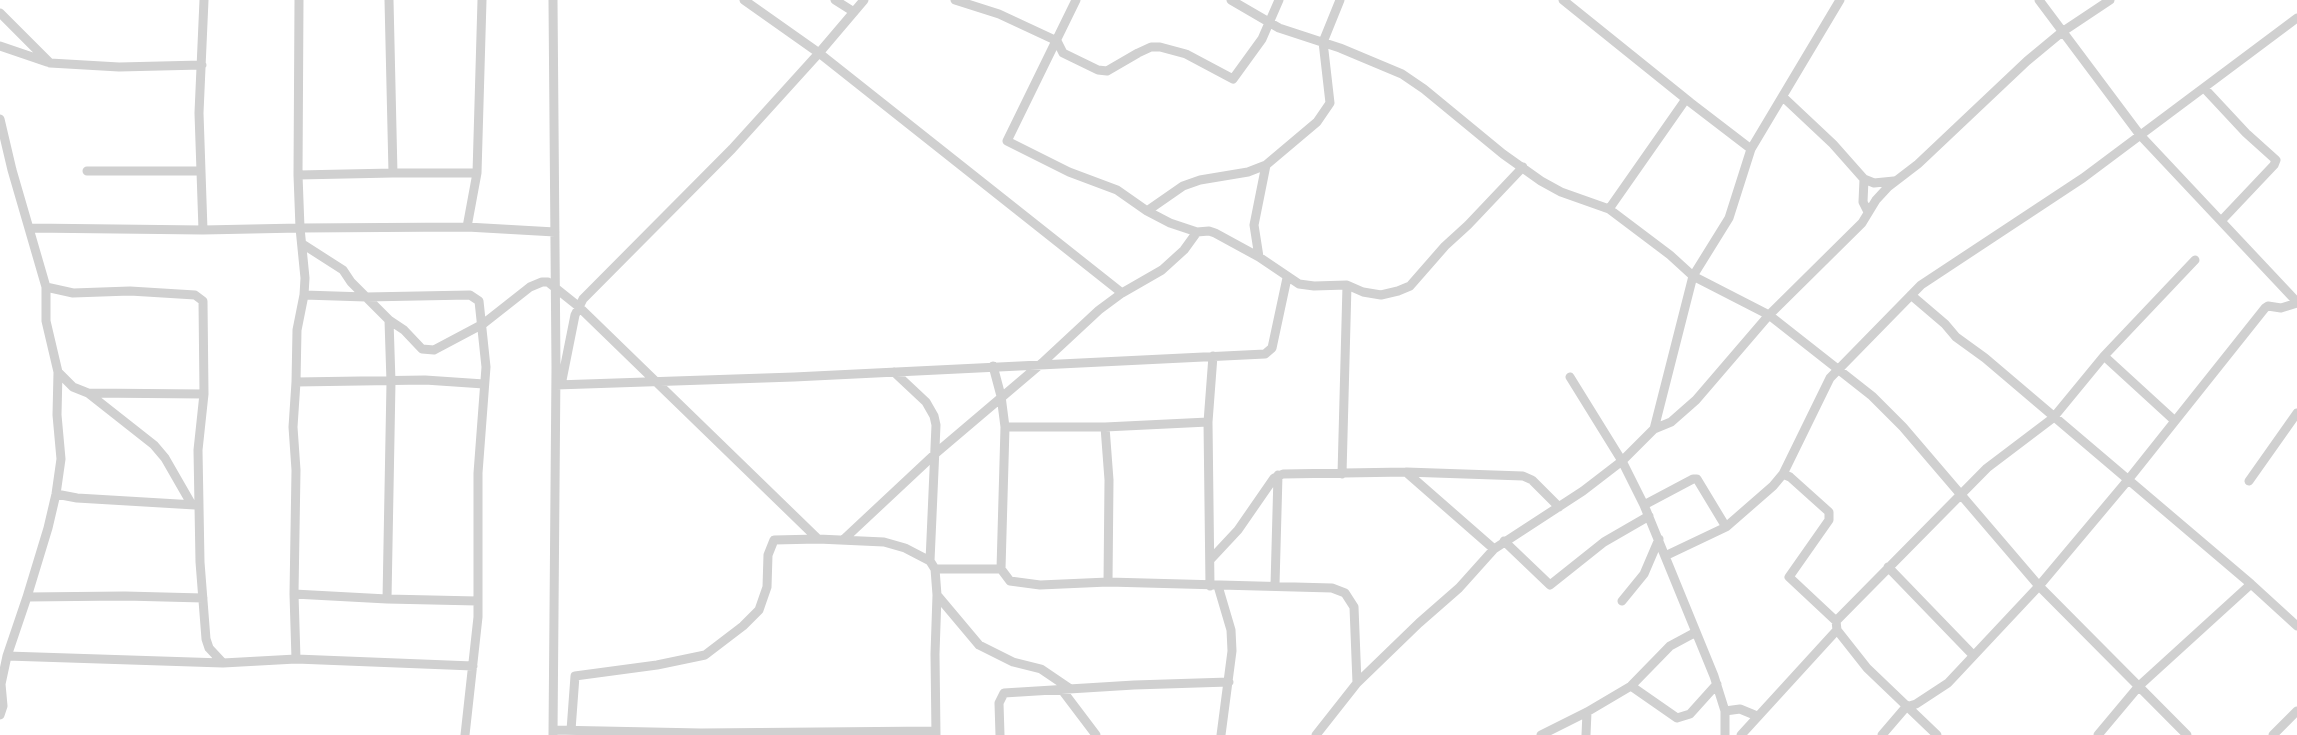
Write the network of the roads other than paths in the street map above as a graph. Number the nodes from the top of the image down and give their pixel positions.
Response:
1 (204, 0) edge
2 (299, 0) edge
3 (389, 0) edge
4 (482, 0) edge
5 (553, 0) edge
6 (744, 0) edge
7 (835, 0) edge
8 (864, 0) edge
9 (955, 0) edge
10 (1076, 0) edge
11 (1231, 0) edge
12 (1279, 0) edge
13 (1340, 0) edge
14 (1563, 0) edge
15 (1840, 0) edge
16 (2039, 0) edge
17 (2110, 0) edge
18 (854, 12) junction
19 (0, 13) edge
20 (2297, 18) edge
21 (1270, 23) junction
22 (2062, 32) junction
23 (1057, 41) junction
24 (1323, 42) junction
25 (0, 46) edge
26 (819, 54) junction
27 (50, 63) junction
28 (202, 66) junction
29 (2204, 88) junction
30 (1783, 97) junction
31 (1686, 99) junction
32 (0, 119) edge
33 (2140, 134) junction
34 (1751, 149) junction
35 (1266, 165) junction
36 (1523, 167) junction
37 (87, 171) dead end
38 (200, 171) junction
39 (393, 173) junction
40 (477, 173) junction
41 (298, 175) junction
42 (1864, 178) junction
43 (1899, 180) junction
44 (1609, 209) junction
45 (1147, 211) junction
46 (1868, 212) junction
47 (2221, 221) junction
48 (467, 227) junction
49 (30, 228) junction
50 (300, 228) junction
51 (203, 230) junction
52 (555, 232) junction
53 (1197, 232) junction
54 (304, 246) junction
55 (1259, 257) junction
56 (2195, 260) dead end
57 (1693, 276) junction
58 (1287, 278) junction
59 (554, 285) junction
60 (1347, 285) junction
61 (46, 287) junction
62 (1122, 293) junction
63 (304, 295) junction
64 (1911, 295) junction
65 (366, 297) junction
66 (2297, 303) edge
67 (578, 306) junction
68 (1769, 315) junction
69 (389, 320) junction
70 (483, 324) junction
71 (1214, 356) junction
72 (2104, 356) junction
73 (1042, 363) junction
74 (993, 366) junction
75 (1838, 368) junction
76 (58, 372) junction
77 (894, 372) junction
78 (1570, 377) dead end
79 (296, 382) junction
80 (391, 382) junction
81 (655, 382) junction
82 (484, 384) junction
83 (558, 385) junction
84 (88, 393) junction
85 (204, 394) junction
86 (1001, 396) junction
87 (2297, 412) edge
88 (2053, 418) junction
89 (2175, 421) junction
90 (1208, 422) junction
91 (1005, 427) junction
92 (1106, 427) junction
93 (1654, 429) junction
94 (936, 453) junction
95 (1622, 461) junction
96 (1406, 472) junction
97 (1342, 474) junction
98 (1783, 474) junction
99 (1278, 475) junction
100 (2128, 480) junction
101 (2249, 481) dead end
102 (1962, 493) junction
103 (56, 494) junction
104 (196, 505) junction
105 (1644, 506) junction
106 (1559, 507) junction
107 (1649, 516) junction
108 (1726, 527) junction
109 (818, 538) junction
110 (843, 540) junction
111 (1659, 540) junction
112 (1504, 541) junction
113 (1494, 549) junction
114 (1665, 556) junction
115 (1210, 560) junction
116 (932, 565) junction
117 (1888, 567) junction
118 (1001, 569) junction
119 (1108, 582) junction
120 (2251, 584) junction
121 (1275, 585) junction
122 (1214, 586) junction
123 (2039, 586) junction
124 (294, 594) junction
125 (937, 595) junction
126 (27, 597) junction
127 (203, 598) junction
128 (387, 600) junction
129 (477, 601) junction
130 (1622, 601) dead end
131 (1837, 625) junction
132 (2297, 626) edge
133 (1696, 632) junction
134 (1973, 655) junction
135 (7, 656) junction
136 (296, 659) junction
137 (223, 663) junction
138 (473, 666) junction
139 (1229, 682) junction
140 (1357, 683) junction
141 (1717, 684) junction
142 (1632, 686) junction
143 (2139, 686) junction
144 (1065, 689) junction
145 (1906, 707) junction
146 (1725, 711) junction
147 (2297, 711) edge
148 (1587, 712) junction
149 (0, 715) edge
150 (1757, 716) junction
151 (570, 730) junction
152 (553, 732) edge
153 (936, 733) edge
154 (638, 734) edge
155 (702, 734) edge
156 (861, 734) edge
157 (465, 735) edge
158 (1000, 735) edge
159 (1096, 735) edge
160 (1221, 735) edge
161 (1316, 735) edge
162 (1541, 735) edge
163 (1586, 735) edge
164 (1725, 735) edge
165 (1741, 735) edge
166 (1882, 735) edge
167 (1937, 735) edge
168 (2098, 735) edge
169 (2187, 735) edge
170 (2273, 735) edge

1 - 28 street
2 - 41 street
3 - 39 street
4 - 40 street
5 - 52 street
6 - 26 street
7 - 18 street
8 - 18 street
9 - 23 street
10 - 23 street
11 - 21 street
12 - 21 street
13 - 24 street
14 - 31 street
15 - 30 street
16 - 22 street
17 - 22 street
18 - 26 street
19 - 27 street
20 - 29 street
21 - 23 street
21 - 24 street
22 - 33 street
22 - 43 street
23 - 45 street
24 - 35 street
24 - 36 street
25 - 27 street
26 - 62 street
26 - 67 street
27 - 28 street
28 - 38 street
29 - 33 street
29 - 47 street
30 - 34 street
30 - 42 street
31 - 34 street
31 - 44 street
32 - 49 street
33 - 47 street
33 - 64 street
34 - 57 street
35 - 45 street
35 - 55 street
36 - 44 street
36 - 60 street
37 - 38 street
38 - 51 street
39 - 40 street
39 - 41 street
40 - 48 street
41 - 50 street
42 - 43 street
42 - 46 street
43 - 46 street
44 - 57 street
45 - 53 street
46 - 68 street
47 - 66 street
48 - 50 street
48 - 52 street
49 - 51 street
49 - 61 street
50 - 51 street
50 - 54 street
52 - 59 street
53 - 55 street
53 - 62 street
54 - 63 street
54 - 65 street
55 - 58 street
56 - 72 street
57 - 68 street
57 - 93 street
58 - 60 street
58 - 71 street
59 - 67 street
59 - 70 street
59 - 83 street
60 - 97 street
61 - 76 street
61 - 85 street
62 - 73 street
63 - 65 street
63 - 79 street
64 - 75 street
64 - 88 street
65 - 69 street
65 - 70 street
66 - 89 street
67 - 81 street
67 - 83 street
68 - 75 street
68 - 93 street
69 - 70 street
69 - 80 street
70 - 82 street
71 - 73 street
71 - 90 street
72 - 88 street
72 - 89 street
73 - 74 street
73 - 86 street
74 - 77 street
74 - 86 street
75 - 98 street
75 - 102 street
76 - 84 street
76 - 103 street
77 - 81 street
77 - 94 street
78 - 95 street
79 - 80 street
79 - 124 street
80 - 82 street
80 - 128 street
81 - 83 street
81 - 109 street
82 - 129 street
83 - 152 street
84 - 85 street
84 - 104 street
85 - 104 street
86 - 91 street
86 - 94 street
87 - 101 street
88 - 100 street
88 - 102 street
89 - 100 street
90 - 92 street
90 - 115 street
91 - 92 street
91 - 118 street
92 - 119 street
93 - 95 street
94 - 110 street
94 - 116 street
95 - 105 street
95 - 106 street
96 - 97 street
96 - 106 street
96 - 113 street
97 - 99 street
98 - 108 street
98 - 131 street
99 - 115 street
99 - 121 street
100 - 120 street
100 - 123 street
102 - 117 street
102 - 123 street
103 - 104 street
103 - 126 street
104 - 127 street
105 - 107 street
105 - 108 street
106 - 112 street
107 - 111 street
107 - 112 street
108 - 114 street
109 - 110 street
109 - 151 street
110 - 116 street
111 - 114 street
111 - 130 street
112 - 113 street
113 - 140 street
114 - 133 street
115 - 122 street
116 - 118 street
116 - 125 street
117 - 131 street
117 - 134 street
118 - 119 street
119 - 122 street
120 - 132 street
120 - 143 street
121 - 122 street
121 - 140 street
122 - 139 street
123 - 134 street
123 - 143 street
124 - 128 street
124 - 136 street
125 - 144 street
125 - 153 street
126 - 127 street
126 - 135 street
127 - 137 street
128 - 129 street
129 - 138 street
131 - 145 street
131 - 150 street
133 - 141 street
133 - 142 street
134 - 145 street
135 - 137 street
135 - 149 street
136 - 137 street
136 - 138 street
138 - 157 street
139 - 144 street
139 - 160 street
140 - 161 street
141 - 142 street
141 - 146 street
142 - 148 street
143 - 168 street
143 - 169 street
144 - 158 street
144 - 159 street
145 - 166 street
145 - 167 street
146 - 150 street
146 - 164 street
147 - 170 street
148 - 162 street
148 - 163 street
150 - 165 street
151 - 152 street
151 - 154 street
153 - 156 street
154 - 155 street
155 - 156 street

